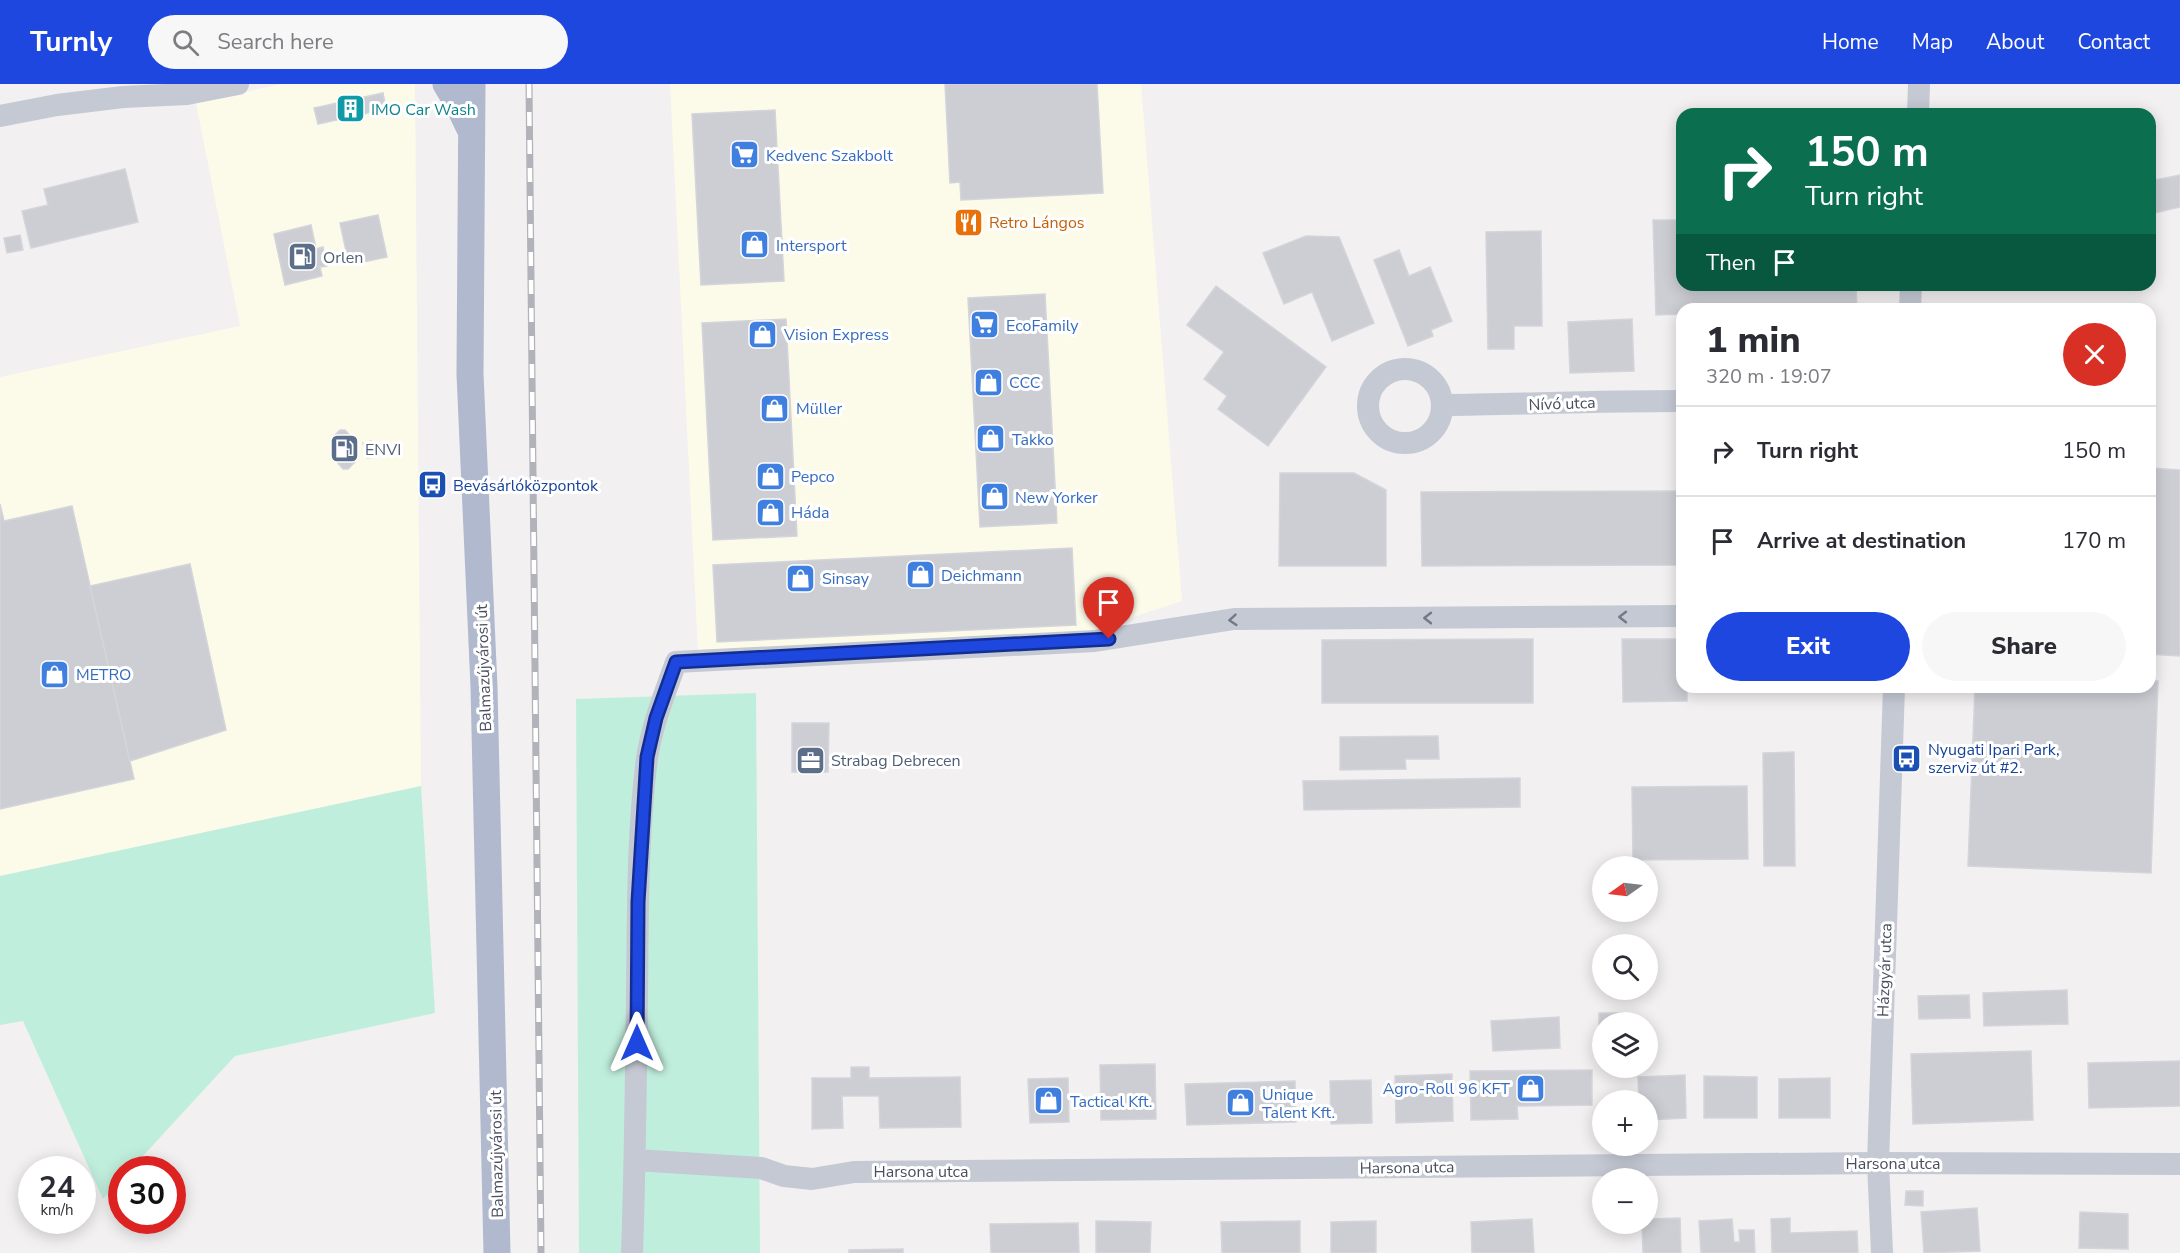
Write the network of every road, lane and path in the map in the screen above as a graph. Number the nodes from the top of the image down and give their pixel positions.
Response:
1 (238, 84) edge
2 (446, 84) edge
3 (472, 84) edge
4 (1919, 84) edge
5 (122, 91) edge
6 (1918, 108) edge
7 (0, 116) edge
8 (471, 134) junction
9 (1676, 401) edge
10 (1442, 405) dead end
11 (1676, 616) edge
12 (1894, 693) edge
13 (636, 1160) junction
14 (1878, 1163) junction
15 (2180, 1164) edge
16 (497, 1253) edge
17 (632, 1253) edge
18 (1882, 1253) edge

1 - 5 street
2 - 8 main road
3 - 8 main road, Balmazújvárosi út
4 - 6 street
5 - 7 street
8 - 16 main road, Balmazújvárosi út
9 - 10 street, Nívó utca
11 -> 13 street
12 - 14 street, Házgyár utca
13 - 14 street, Harsona utca
13 - 17 street
14 - 15 street, Harsona utca
14 - 18 street, Házgyár utca

